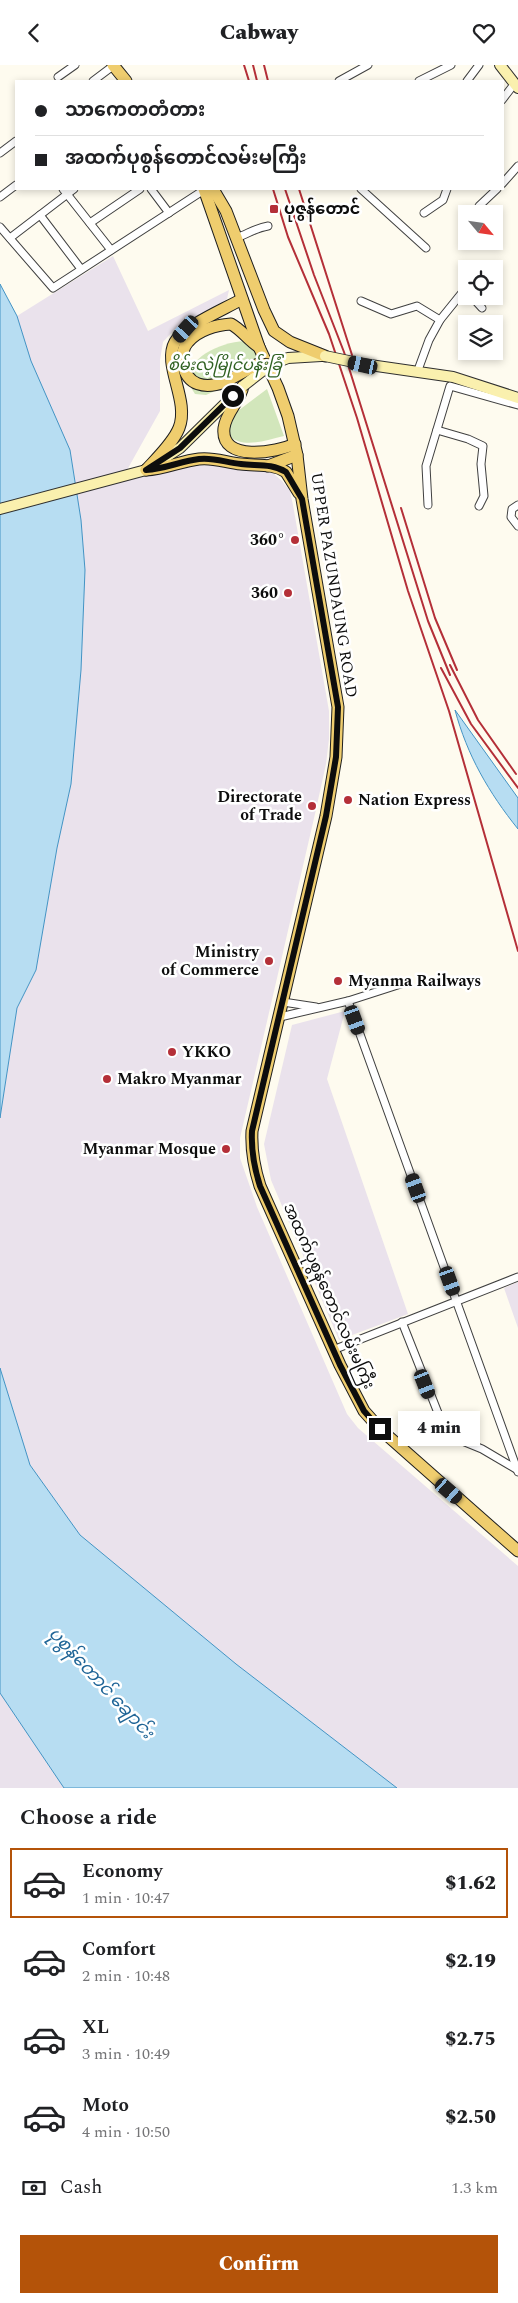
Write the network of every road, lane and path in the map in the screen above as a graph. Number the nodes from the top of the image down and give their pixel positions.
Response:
1 (75, 65) edge
2 (113, 65) edge
3 (368, 65) edge
4 (451, 65) edge
5 (479, 65) edge
6 (500, 65) edge
7 (58, 77) dead end
8 (94, 80) edge
9 (125, 80) edge
10 (341, 80) edge
11 (421, 80) edge
12 (468, 80) edge
13 (516, 86) edge
14 (504, 99) edge
15 (15, 142) edge
16 (0, 153) edge
17 (518, 166) edge
18 (504, 182) edge
19 (15, 186) edge
20 (139, 190) edge
21 (152, 190) edge
22 (205, 190) edge
23 (207, 190) edge
24 (208, 190) edge
25 (362, 190) edge
26 (447, 190) edge
27 (496, 190) edge
28 (65, 191) edge
29 (0, 197) edge
30 (480, 205) edge
31 (169, 213) junction
32 (424, 213) dead end
33 (40, 215) junction
34 (90, 223) junction
35 (268, 226) dead end
36 (0, 227) edge
37 (10, 238) junction
38 (236, 238) junction
39 (426, 248) dead end
40 (111, 250) junction
41 (81, 269) junction
42 (242, 299) junction
43 (458, 299) edge
44 (361, 301) dead end
45 (479, 305) edge
46 (482, 308) dead end
47 (440, 320) junction
48 (259, 347) junction
49 (325, 355) junction
50 (270, 365) junction
51 (418, 370) junction
52 (243, 386) junction
53 (518, 397) edge
54 (518, 405) edge
55 (437, 430) junction
56 (296, 450) junction
57 (268, 466) junction
58 (146, 470) junction
59 (302, 499) junction
60 (428, 505) dead end
61 (518, 505) edge
62 (479, 506) dead end
63 (0, 509) edge
64 (518, 526) edge
65 (407, 982) dead end
66 (348, 1001) junction
67 (283, 1002) junction
68 (318, 1008) junction
69 (280, 1017) junction
70 (252, 1131) joint
71 (518, 1277) edge
72 (456, 1300) junction
73 (402, 1322) junction
74 (333, 1350) junction
75 (517, 1471) edge
76 (517, 1548) edge

1 - 7 street
2 - 8 street
2 - 9 main road
3 - 10 street
4 - 11 street
5 - 12 street
6 - 13 main road
13 - 14 street
15 - 16 street
17 - 18 street
19 - 29 street
20 - 34 street
21 - 31 street
22 - 31 street
23 - 42 main road
24 - 38 main road
25 - 39 street
26 - 32 street
27 - 30 street
28 - 33 street
28 - 34 street
31 - 40 street
33 - 37 street
33 - 41 street
34 - 40 street
35 - 38 street
36 - 37 street
37 - 41 street
38 - 49 main road
40 - 41 street
42 - 48 main road
42 - 58 main road
43 - 47 street
44 - 47 street
45 - 46 street
47 - 51 street
48 - 50 main road, bridge
48 - 56 main road
49 - 50 main road
49 - 51 main road, bridge
50 - 52 main road, bridge
51 - 53 main road
52 - 56 main road
52 - 58 main road
54 - 55 street
55 - 60 street
55 - 62 street
56 - 57 main road
56 - 59 main road, UPPER PAZUNDAUNG ROAD
57 - 58 main road
57 - 59 main road
58 - 63 main road
59 - 67 main road, UPPER PAZUNDAUNG ROAD
61 - 64 street
65 - 66 street
66 - 68 street
66 - 72 street
67 - 68 street
67 - 69 main road, UPPER PAZUNDAUNG ROAD
68 - 69 street
69 - 70 main road, UPPER PAZUNDAUNG ROAD
70 - 74 main road, အထက်ပုစွန်တောင်လမ်းမကြီး
71 - 72 street
72 - 73 street
72 - 75 street
73 - 74 street
73 - 75 street
74 - 76 main road, အထက်ပုစွန်တောင်လမ်းမကြီး

